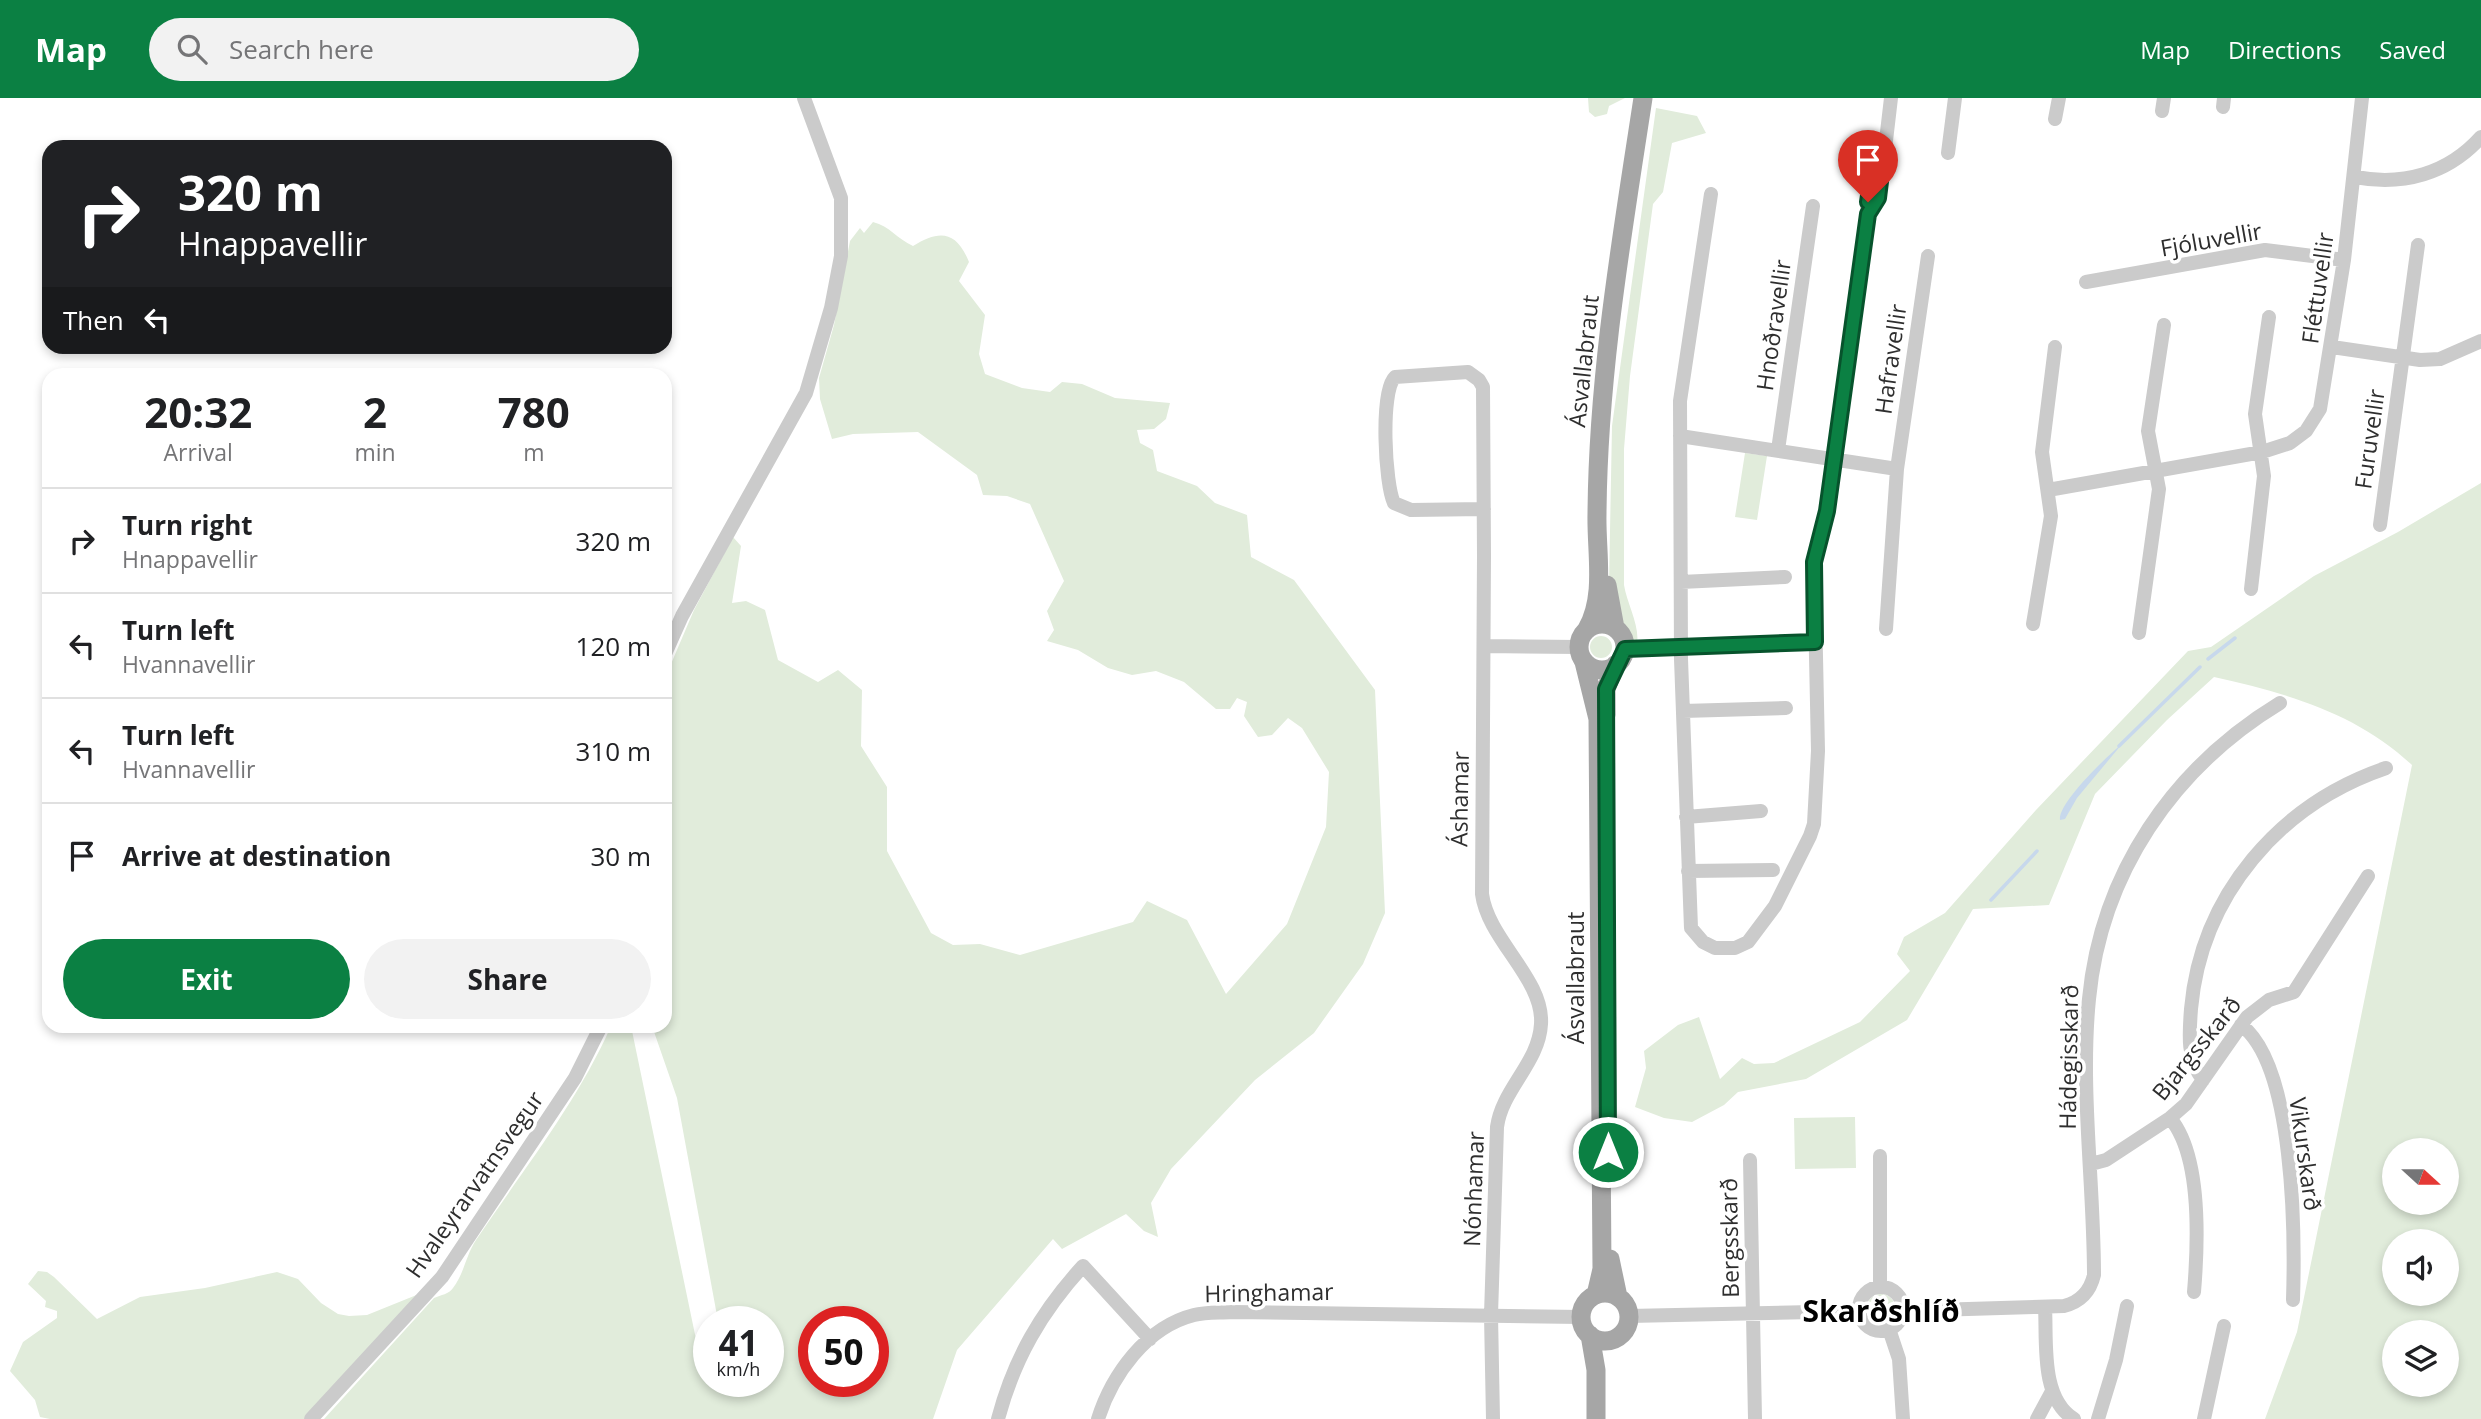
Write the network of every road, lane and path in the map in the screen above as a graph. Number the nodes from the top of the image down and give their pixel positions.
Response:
1 (804, 98) edge
2 (1643, 98) edge
3 (1652, 98) edge
4 (1891, 98) edge
5 (1955, 98) edge
6 (2059, 98) edge
7 (2362, 98) edge
8 (2055, 119) dead end
9 (2481, 137) edge
10 (1948, 153) dead end
11 (2355, 177) junction
12 (1711, 194) dead end
13 (1813, 205) dead end
14 (2418, 245) dead end
15 (1928, 256) dead end
16 (2344, 260) junction
17 (2086, 282) dead end
18 (2269, 317) dead end
19 (2164, 325) dead end
20 (2481, 341) edge
21 (2055, 347) dead end
22 (2332, 347) junction
23 (2403, 358) junction
24 (1680, 436) junction
25 (1778, 450) junction
26 (2262, 452) junction
27 (1834, 458) junction
28 (1897, 469) junction
29 (2155, 469) junction
30 (2048, 490) junction
31 (1484, 509) junction
32 (2380, 526) dead end
33 (1785, 577) dead end
34 (1681, 582) junction
35 (2250, 589) dead end
36 (2033, 624) dead end
37 (1615, 628) junction
38 (1587, 629) junction
39 (1886, 629) dead end
40 (2139, 633) dead end
41 (672, 638) edge
42 (1815, 642) junction
43 (1484, 646) junction
44 (1681, 647) junction
45 (1581, 654) junction
46 (1620, 657) junction
47 (2280, 703) dead end
48 (1786, 708) dead end
49 (1683, 711) junction
50 (2386, 768) dead end
51 (1761, 811) dead end
52 (1686, 817) junction
53 (1773, 870) dead end
54 (1688, 871) junction
55 (2368, 876) dead end
56 (2241, 1025) junction
57 (597, 1033) edge
58 (1522, 1071) joint
59 (2203, 1080) junction
60 (2170, 1118) junction
61 (1880, 1156) dead end
62 (1750, 1160) dead end
63 (2091, 1164) junction
64 (1880, 1287) junction
65 (2194, 1292) dead end
66 (1596, 1295) junction
67 (1618, 1297) junction
68 (2292, 1300) dead end
69 (2127, 1306) dead end
70 (2045, 1307) junction
71 (1859, 1311) junction
72 (1902, 1311) junction
73 (1752, 1314) junction
74 (1492, 1315) junction
75 (1629, 1316) junction
76 (1581, 1317) junction
77 (2224, 1326) dead end
78 (1889, 1329) junction
79 (1590, 1335) junction
80 (1616, 1338) junction
81 (1150, 1339) junction
82 (2051, 1393) junction
83 (311, 1419) edge
84 (998, 1419) edge
85 (1098, 1419) edge
86 (1493, 1419) edge
87 (1596, 1419) edge
88 (1605, 1419) edge
89 (1755, 1419) edge
90 (1903, 1419) edge
91 (2038, 1419) edge
92 (2074, 1419) edge
93 (2098, 1419) edge
94 (2204, 1419) edge

1 - 41 street
2 - 38 main road, Ásvallabraut
3 - 37 main road, Ásvallabraut
4 - 27 street
5 - 10 street
6 - 8 street
7 - 11 street, Fléttuvellir
9 - 11 street
11 - 16 street, Fléttuvellir
12 - 24 street
13 - 25 street, Hnoðravellir
14 - 23 street, Furuvellir
15 - 28 street, Hafravellir
16 - 17 street, Fjóluvellir
16 - 22 street, Fléttuvellir
18 - 26 street, Fléttuvellir
19 - 29 street
20 - 23 street
21 - 30 street
22 - 23 street
22 - 26 street, Fléttuvellir
23 - 32 street, Furuvellir
24 - 25 street
24 - 34 street
25 - 27 street
26 - 29 street, Fléttuvellir
26 - 35 street, Fléttuvellir
27 - 28 street
27 - 42 street
28 - 39 street, Hafravellir
29 - 30 street, Fléttuvellir
29 - 40 street
30 - 36 street
31 - 31 street, Áshamar
31 - 43 street, Áshamar
33 - 34 street
34 - 44 street
37 - 38 main road
37 - 46 main road
38 - 45 main road
42 - 44 street
42 - 54 street
43 - 45 street
43 - 58 street, Áshamar
44 - 46 street
44 - 49 street
45 - 46 main road
45 - 66 main road, Ásvallabraut
46 - 67 main road, Ásvallabraut
47 - 63 street, Hádegisskarð
48 - 49 street
49 - 52 street
50 - 59 street
51 - 52 street
52 - 54 street
53 - 54 street
55 - 56 street, Bjargsskarð
56 - 59 street, Bjargsskarð
56 - 68 street, Vikurskarð
57 - 83 street, Hvaleyrarvatnsvegur
58 - 74 street, Nónhamar
59 - 60 street, Bjargsskarð
60 - 63 street, Bjargsskarð
60 - 65 street
61 - 64 street
62 - 73 street, Bergsskarð
63 - 70 street, Hádegisskarð
64 - 71 street
64 - 72 street
66 - 67 main road
66 - 76 main road
67 - 75 main road
69 - 93 street
70 - 72 street, Hádegisskarð
70 - 82 street
71 - 73 street
71 - 78 street
72 - 78 street
73 - 75 street
73 - 89 street, Bergsskarð
74 - 76 street, Hringhamar
74 - 81 street, Hringhamar
74 - 86 street
75 - 80 main road
76 - 79 main road
77 - 94 street
78 - 90 street
79 - 80 main road
79 - 87 main road
80 - 88 main road
81 - 84 street
81 - 85 street, Hringhamar
82 - 91 street
82 - 92 street

